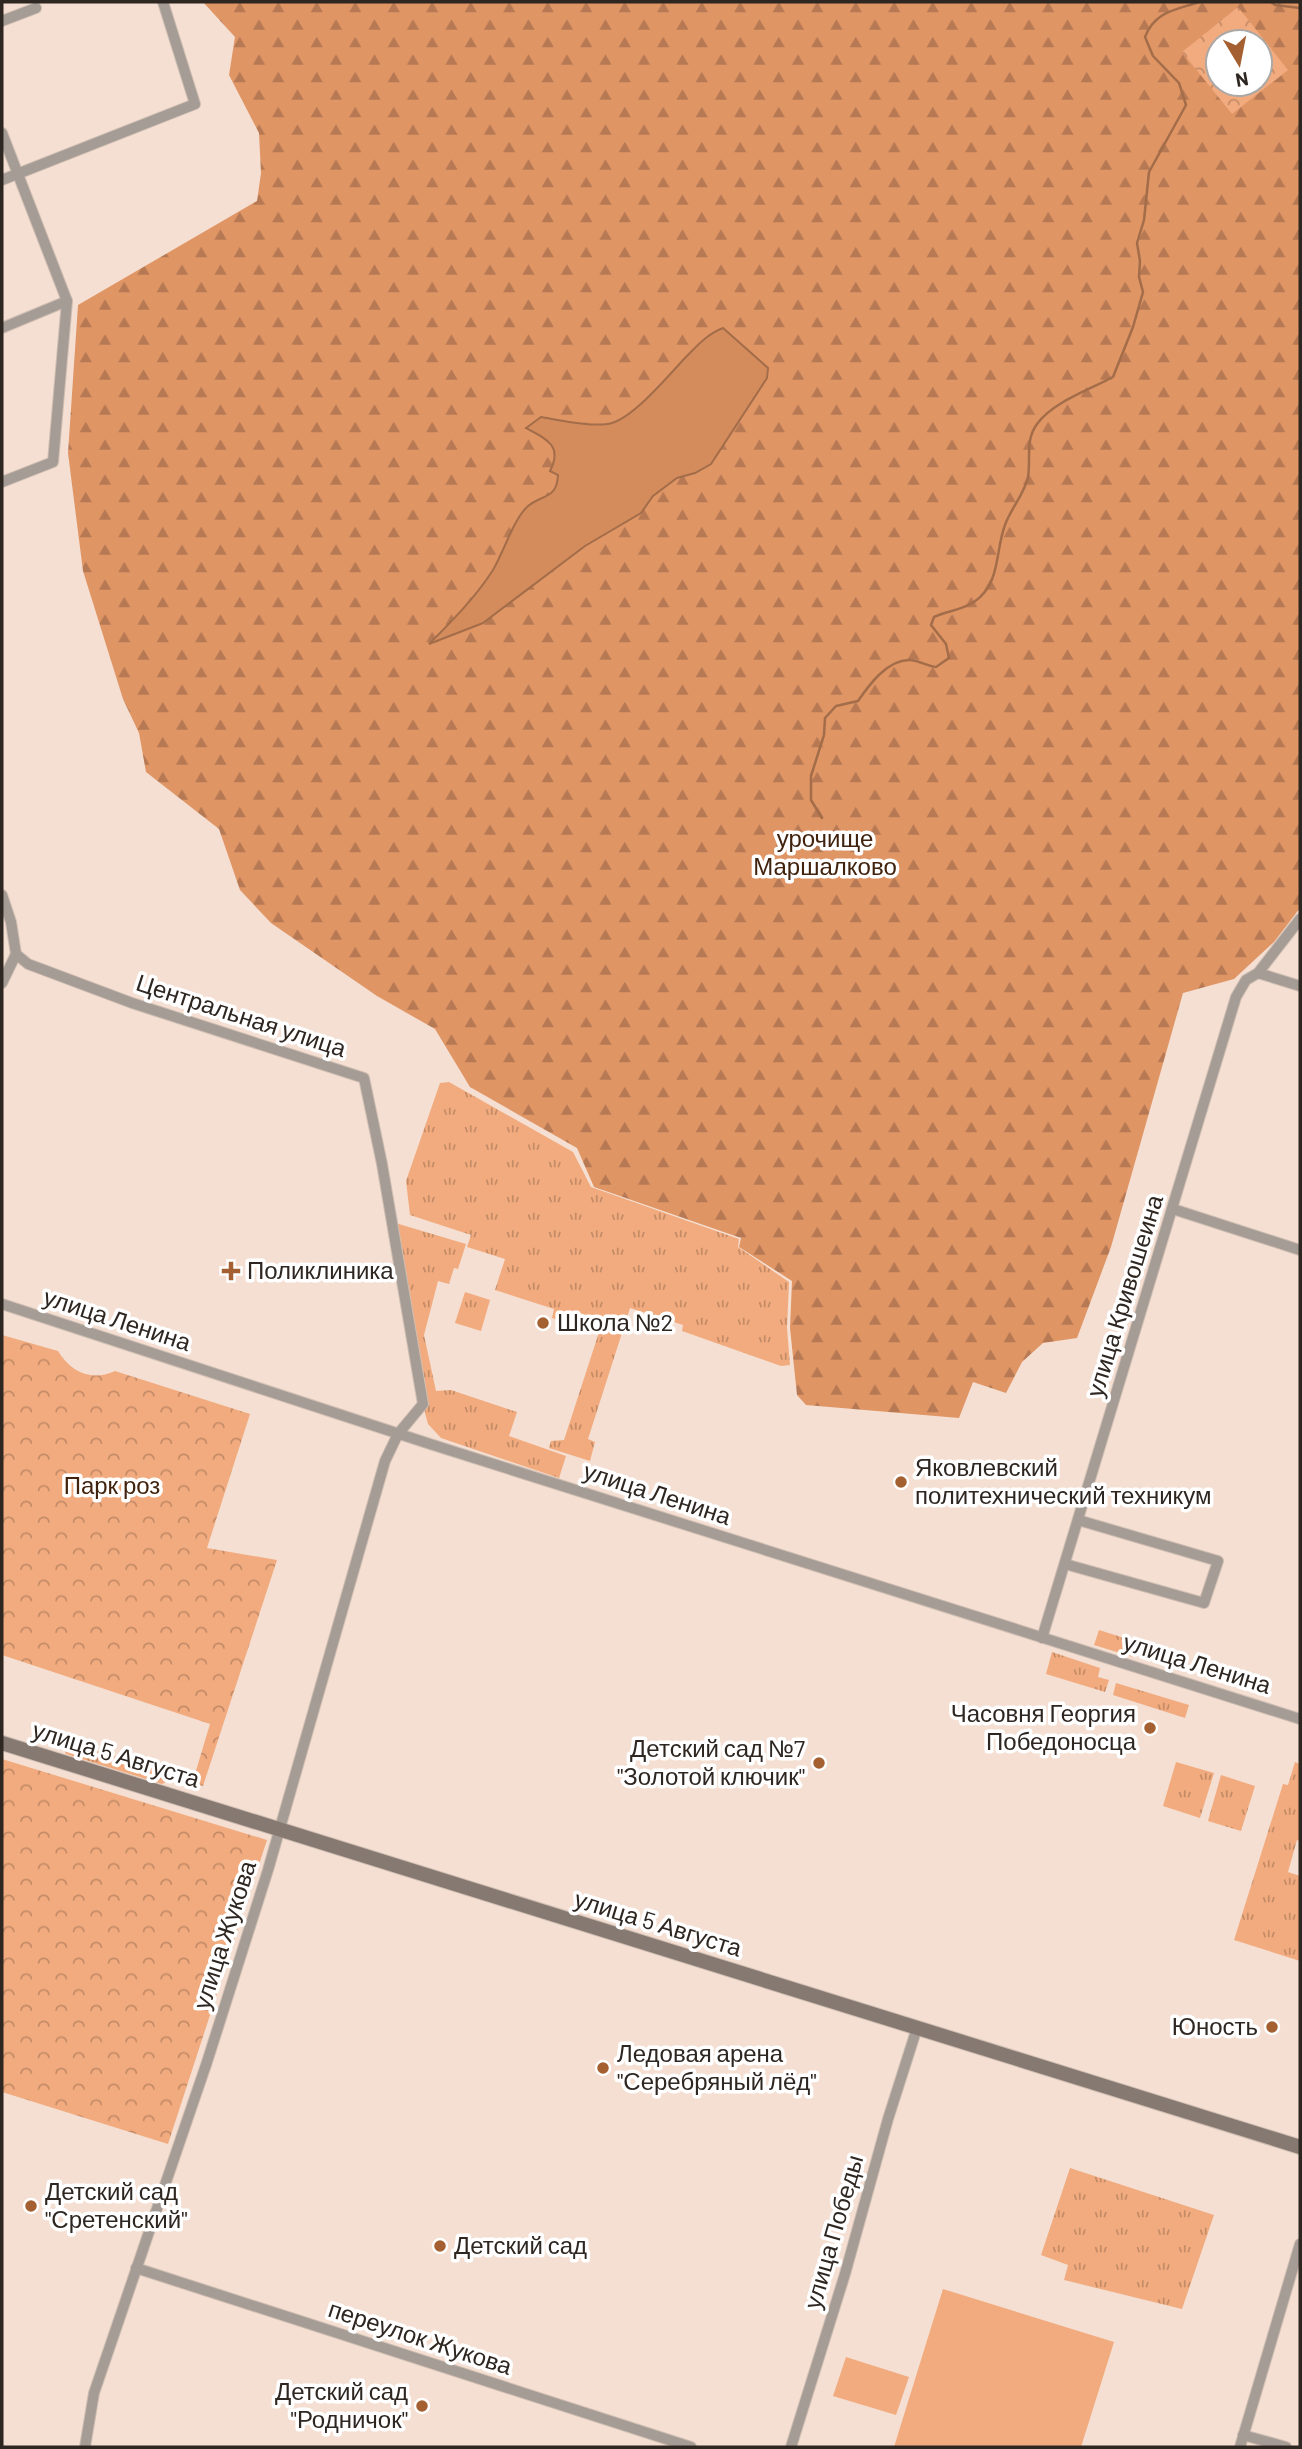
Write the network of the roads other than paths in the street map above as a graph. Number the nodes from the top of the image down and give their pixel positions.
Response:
1 (163, 2) edge
2 (36, 8) dead end
3 (2, 21) edge
4 (2, 133) edge
5 (17, 174) junction
6 (2, 180) edge
7 (67, 301) junction
8 (2, 328) edge
9 (2, 482) edge
10 (2, 895) edge
11 (1300, 919) edge
12 (16, 954) junction
13 (1258, 973) junction
14 (2, 983) edge
15 (1300, 986) edge
16 (1173, 1209) junction
17 (1300, 1250) edge
18 (2, 1304) edge
19 (398, 1434) junction
20 (1079, 1520) junction
21 (1065, 1564) junction
22 (1042, 1638) junction
23 (1300, 1718) edge
24 (2, 1743) edge
25 (280, 1831) junction
26 (916, 2028) junction
27 (1300, 2147) edge
28 (1300, 2244) edge
29 (136, 2268) junction
30 (1243, 2435) junction
31 (85, 2447) edge
32 (691, 2447) edge
33 (791, 2447) edge
34 (1240, 2447) edge
35 (1286, 2447) edge

1 - 5 street
2 - 3 street
4 - 5 street
5 - 6 street
5 - 7 street
7 - 8 street
7 - 9 street
10 - 12 street
11 - 13 street, улица Кривошеина
12 - 14 street
12 - 19 street, Центральная улица
13 - 15 street
13 - 16 street, улица Кривошеина
16 - 17 street
16 - 20 street, улица Кривошеина
18 - 19 street, улица Ленина
19 - 22 street, улица Ленина
19 - 25 street, улица Жукова
20 - 21 street, улица Кривошеина
20 - 21 street
21 - 22 street, улица Кривошеина
22 - 23 street, улица Ленина
24 - 25 street, улица 5 Августа
25 - 26 street, улица 5 Августа
25 - 29 street, улица Жукова
26 - 27 street, улица 5 Августа
26 - 33 street, улица Победы
28 - 30 street
29 - 31 street, улица Жукова
29 - 32 street, переулок Жукова
30 - 34 street
30 - 35 street

